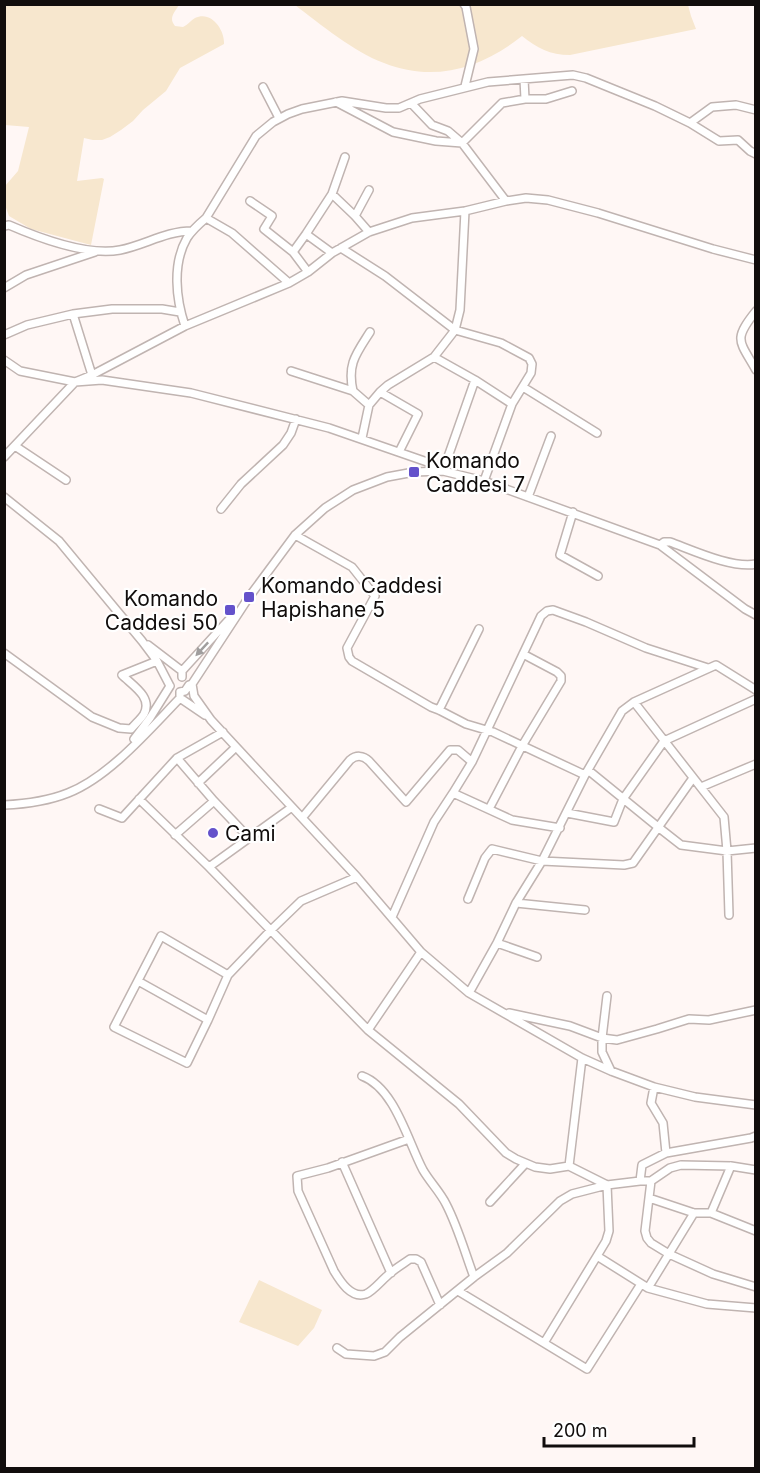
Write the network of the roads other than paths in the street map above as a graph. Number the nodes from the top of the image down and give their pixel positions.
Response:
1 (464, 4) edge
2 (524, 79) junction
3 (465, 86) junction
4 (263, 87) dead end
5 (572, 91) dead end
6 (525, 99) junction
7 (336, 102) junction
8 (411, 103) junction
9 (756, 110) edge
10 (279, 118) junction
11 (690, 123) junction
12 (462, 143) junction
13 (756, 153) edge
14 (345, 157) dead end
15 (369, 190) dead end
16 (332, 194) junction
17 (250, 201) dead end
18 (506, 201) junction
19 (465, 211) junction
20 (355, 216) junction
21 (206, 218) junction
22 (4, 226) edge
23 (192, 231) junction
24 (369, 232) junction
25 (306, 234) junction
26 (341, 248) junction
27 (95, 252) junction
28 (293, 252) junction
29 (332, 253) junction
30 (756, 260) edge
31 (309, 272) junction
32 (289, 283) junction
33 (4, 288) edge
34 (756, 311) edge
35 (180, 312) junction
36 (73, 314) junction
37 (185, 326) junction
38 (456, 330) junction
39 (370, 332) dead end
40 (4, 335) edge
41 (434, 357) junction
42 (4, 360) edge
43 (291, 370) dead end
44 (756, 370) edge
45 (92, 375) junction
46 (475, 380) junction
47 (75, 382) junction
48 (522, 387) junction
49 (353, 392) junction
50 (380, 392) junction
51 (512, 404) junction
52 (369, 405) junction
53 (296, 419) junction
54 (597, 433) dead end
55 (551, 436) dead end
56 (362, 438) junction
57 (15, 446) junction
58 (399, 452) junction
59 (4, 458) edge
60 (443, 471) junction
61 (66, 480) dead end
62 (484, 481) junction
63 (4, 497) edge
64 (528, 497) junction
65 (221, 509) dead end
66 (573, 512) junction
67 (306, 525) junction
68 (295, 535) junction
69 (660, 545) junction
70 (315, 546) junction
71 (756, 564) edge
72 (598, 576) dead end
73 (249, 597) junction
74 (756, 615) edge
75 (479, 628) dead end
76 (142, 641) junction
77 (4, 653) edge
78 (523, 654) junction
79 (157, 661) junction
80 (708, 668) junction
81 (182, 674) junction
82 (190, 684) junction
83 (172, 685) junction
84 (756, 690) edge
85 (180, 695) junction
86 (756, 699) edge
87 (634, 702) junction
88 (439, 710) junction
89 (211, 720) junction
90 (488, 730) junction
91 (223, 732) junction
92 (664, 741) junction
93 (522, 746) junction
94 (236, 747) junction
95 (177, 758) junction
96 (118, 760) junction
97 (472, 762) junction
98 (756, 764) edge
99 (587, 773) junction
100 (693, 778) junction
101 (198, 783) junction
102 (701, 787) junction
103 (453, 793) junction
104 (139, 799) junction
105 (623, 799) junction
106 (214, 801) junction
107 (4, 805) edge
108 (292, 807) junction
109 (99, 809) dead end
110 (489, 809) junction
111 (567, 813) junction
112 (302, 818) junction
113 (658, 827) junction
114 (560, 828) junction
115 (175, 835) junction
116 (249, 838) junction
117 (756, 848) edge
118 (728, 851) junction
119 (542, 861) junction
120 (209, 867) junction
121 (357, 877) junction
122 (468, 899) dead end
123 (516, 903) junction
124 (585, 910) dead end
125 (729, 915) dead end
126 (393, 917) junction
127 (271, 930) junction
128 (496, 944) junction
129 (421, 952) junction
130 (537, 957) dead end
131 (228, 975) junction
132 (138, 981) junction
133 (469, 993) junction
134 (607, 996) dead end
135 (756, 1010) edge
136 (501, 1011) junction
137 (208, 1020) junction
138 (368, 1030) junction
139 (602, 1038) junction
140 (582, 1059) junction
141 (611, 1071) junction
142 (362, 1076) dead end
143 (654, 1088) junction
144 (756, 1105) edge
145 (756, 1136) edge
146 (409, 1139) junction
147 (666, 1153) junction
148 (342, 1162) junction
149 (525, 1164) junction
150 (569, 1166) junction
151 (730, 1166) junction
152 (756, 1170) edge
153 (640, 1181) junction
154 (651, 1181) junction
155 (607, 1185) junction
156 (649, 1198) junction
157 (490, 1202) dead end
158 (694, 1213) junction
159 (711, 1213) junction
160 (756, 1230) edge
161 (669, 1254) junction
162 (597, 1256) junction
163 (391, 1273) junction
164 (474, 1277) junction
165 (641, 1284) junction
166 (756, 1287) edge
167 (648, 1288) junction
168 (458, 1291) junction
169 (440, 1305) junction
170 (756, 1308) edge
171 (544, 1343) junction
172 (337, 1348) dead end

1 - 3 street
2 - 3 street
2 - 6 street
2 - 11 street
3 - 8 street
4 - 10 street
5 - 6 street
6 - 12 street
7 - 8 street
7 - 10 street
7 - 12 street
8 - 12 street
9 - 11 street
10 - 21 street
11 - 13 street
12 - 18 street
14 - 16 street
15 - 20 street
16 - 20 street
16 - 25 street
17 - 28 street
18 - 19 street
18 - 30 street
19 - 24 street
19 - 38 street
20 - 24 street
21 - 23 street
21 - 32 street
22 - 27 street
23 - 27 street
23 - 35 street
24 - 26 street
25 - 28 street
25 - 29 street
26 - 29 street
26 - 38 street
27 - 33 street
28 - 31 street
29 - 31 street
31 - 32 street
32 - 37 street
34 - 44 street
35 - 36 street
35 - 37 street
36 - 40 street
36 - 45 street
37 - 45 street
38 - 41 street
38 - 48 street
39 - 49 street
41 - 46 street
41 - 50 street
42 - 47 street
43 - 49 street
45 - 47 street
46 - 51 street
46 - 60 street
47 - 53 street
47 - 57 street
48 - 51 street
48 - 54 street
49 - 52 street
50 - 52 street
50 - 58 street
51 - 62 street
52 - 56 street
53 - 56 street
53 - 65 street
55 - 64 street
56 - 58 street
57 - 59 street
57 - 61 street
58 - 60 street
60 - 62 street
60 - 67 street
62 - 64 street
63 - 76 street
64 - 66 street
66 - 69 street
66 - 72 street
67 - 68 street
67 - 70 street
68 - 70 street
68 - 73 street
69 - 71 street
69 - 74 street
70 - 88 street
73 -> 81 street
73 - 82 street
75 - 88 street
76 - 79 street
76 - 81 street
77 - 79 street
78 - 80 street
78 - 90 street
78 - 93 street
79 - 83 street
80 - 84 street
80 - 87 street
81 - 82 street
81 - 83 street
82 - 85 street
82 - 89 street
83 - 85 street
83 - 96 street
85 - 89 street
85 - 96 street
86 - 92 street
87 - 92 street
87 - 99 street
88 - 90 street
89 - 91 street
90 - 93 street
90 - 97 street
91 - 94 street
91 - 95 street
92 - 100 street
92 - 105 street
93 - 99 street
93 - 110 street
94 - 101 street
94 - 108 street
95 - 101 street
95 - 104 street
96 - 107 street
97 - 103 street
97 - 112 street
98 - 102 street
99 - 105 street
99 - 111 street
100 - 102 street
100 - 113 street
101 - 106 street
102 - 118 street
103 - 110 street
103 - 126 street
104 - 109 street
104 - 115 street
105 - 111 street
105 - 113 street
106 - 115 street
106 - 116 street
108 - 112 street
108 - 116 street
110 - 114 street
111 - 114 street
112 - 121 street
113 - 118 street
113 - 119 street
114 - 119 street
115 - 120 street
116 - 120 street
117 - 118 street
118 - 125 street
119 - 122 street
119 - 123 street
120 - 127 street
121 - 126 street
121 - 127 street
123 - 124 street
123 - 128 street
126 - 129 street
127 - 131 street
127 - 138 street
128 - 130 street
128 - 133 street
129 - 133 street
129 - 138 street
131 - 132 street
131 - 137 street
132 - 137 street
132 - 137 street
133 - 136 street
134 - 139 street
135 - 139 street
136 - 139 street
136 - 140 street
138 - 149 street
139 - 141 street
140 - 141 street
140 - 150 street
141 - 143 street
142 - 146 street
143 - 144 street
143 - 147 street
145 - 147 street
146 - 148 street
146 - 164 street
147 - 153 street
148 - 163 street
148 - 163 street
149 - 150 street
149 - 157 street
150 - 155 street
151 - 152 street
151 - 154 street
151 - 159 street
153 - 154 street
153 - 155 street
154 - 156 street
155 - 162 street
155 - 164 street
156 - 158 street
156 - 161 street
158 - 159 street
158 - 161 street
159 - 160 street
161 - 166 street
161 - 167 street
162 - 165 street
162 - 171 street
163 - 169 street
164 - 168 street
165 - 167 street
165 - 171 street
167 - 170 street
168 - 169 street
168 - 171 street
169 - 172 street

